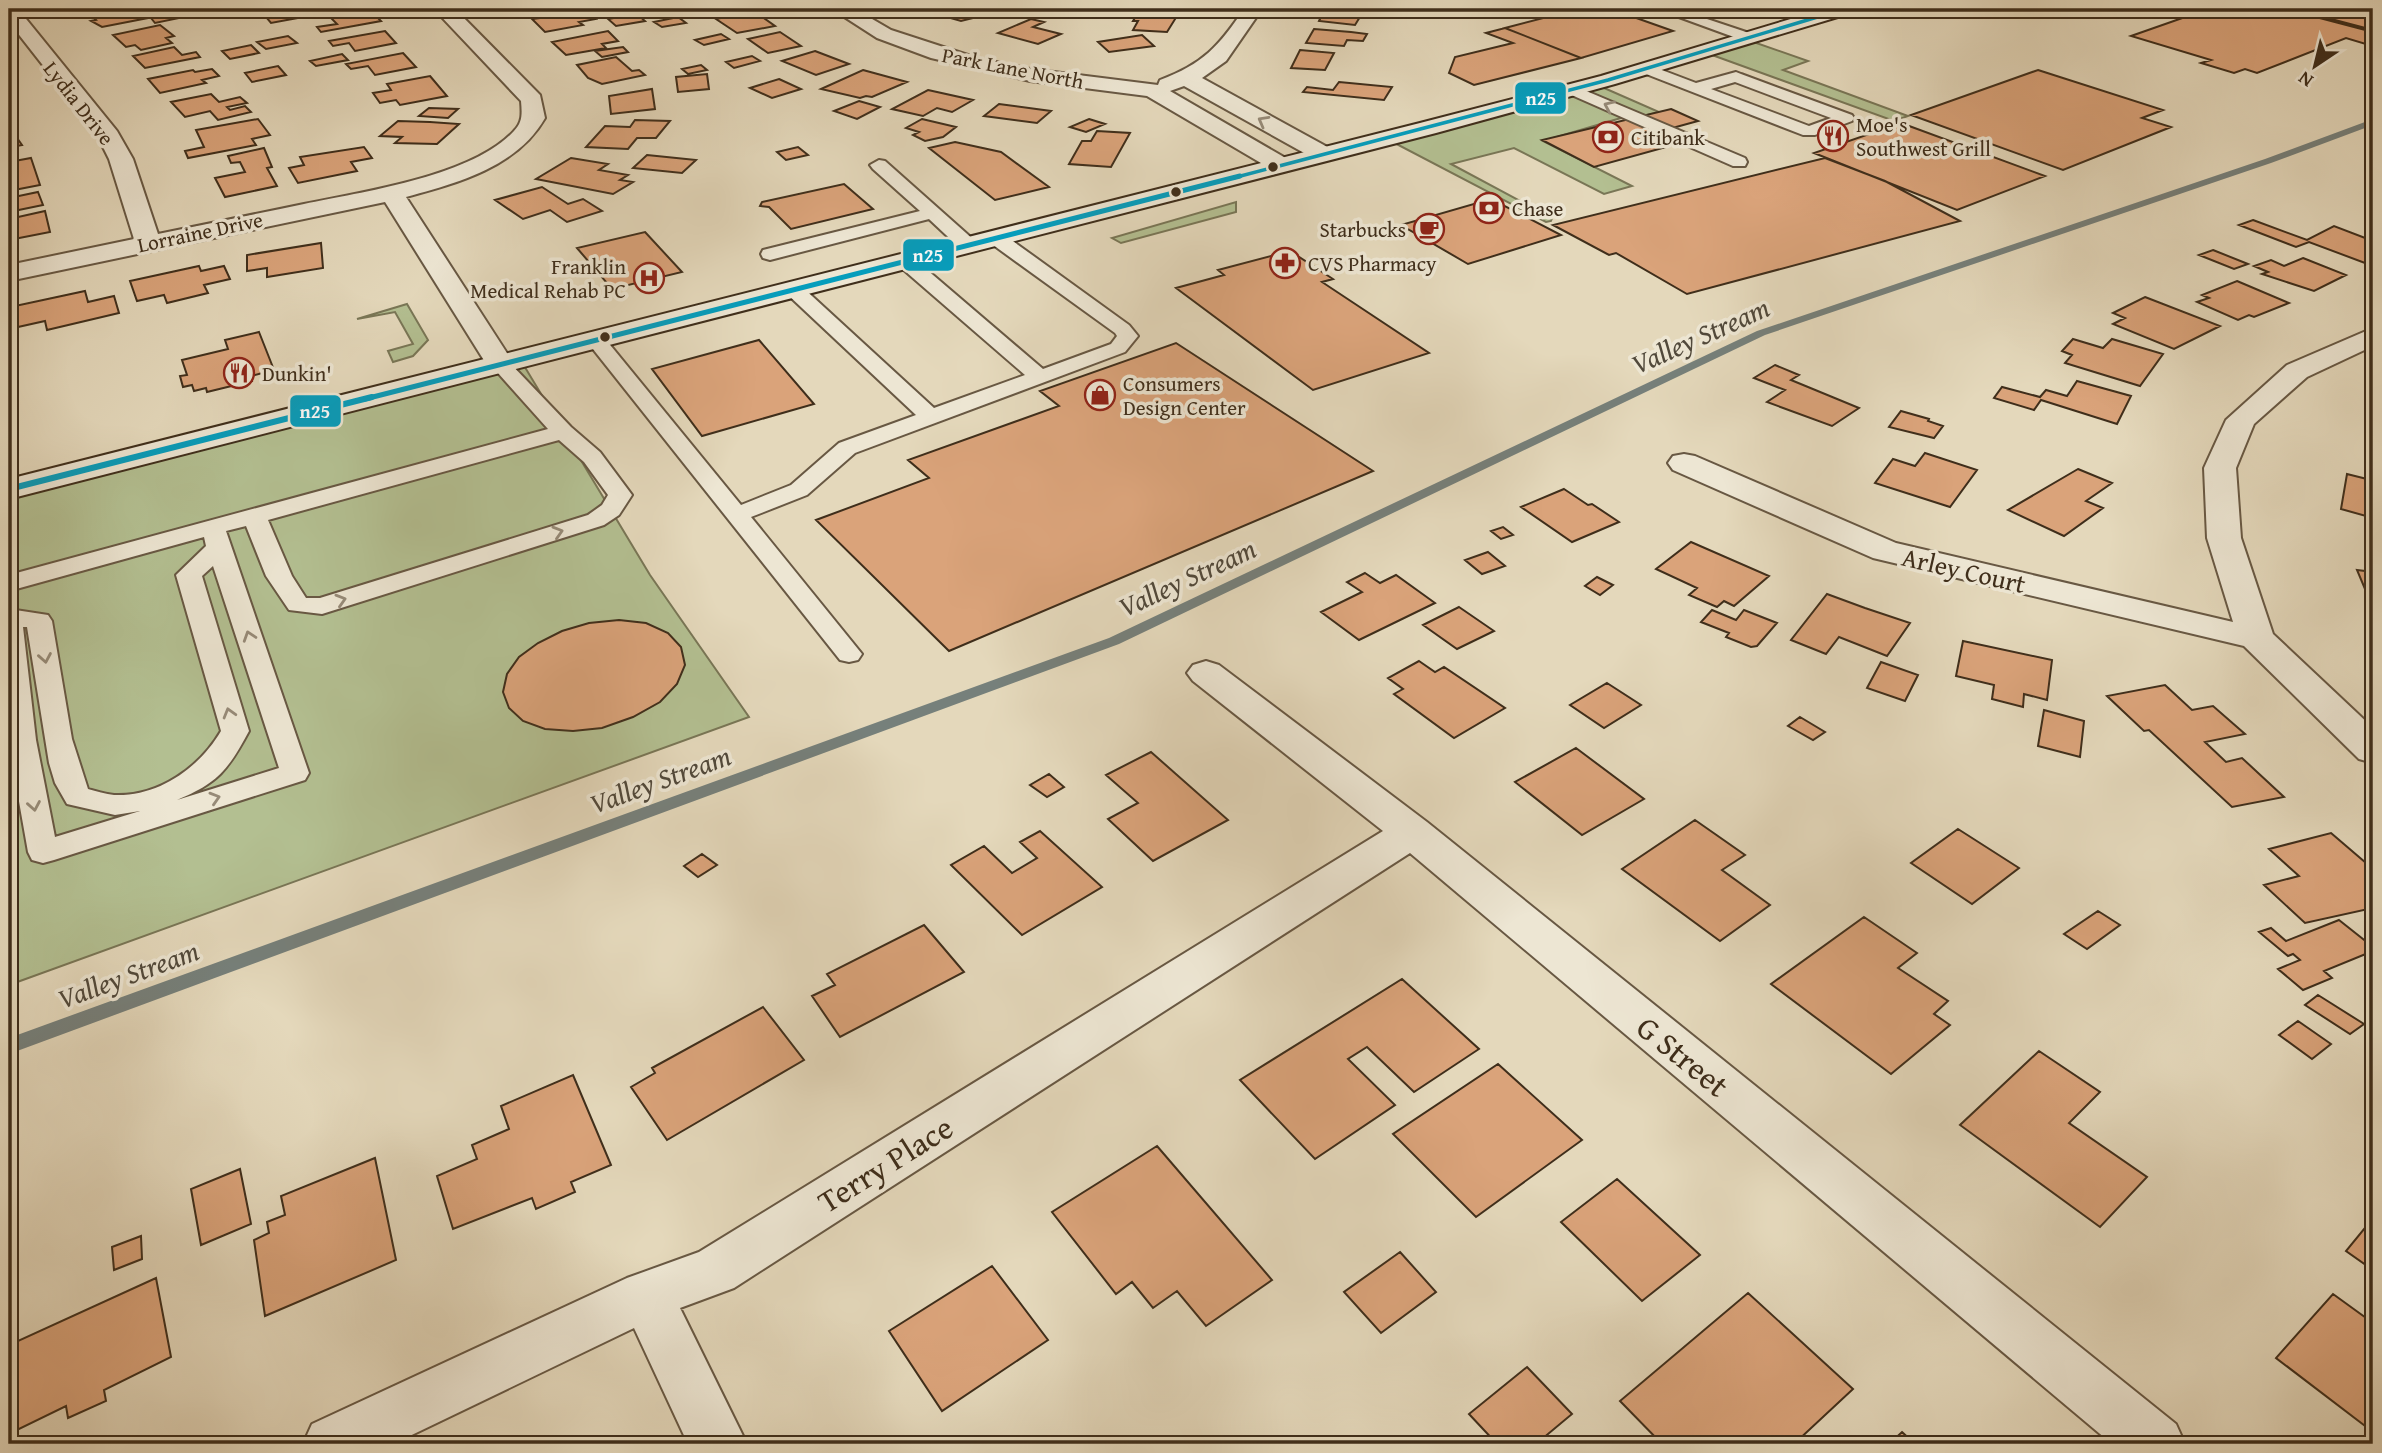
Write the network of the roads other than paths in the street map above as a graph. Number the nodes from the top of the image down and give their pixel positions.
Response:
1 (444, 9) edge
2 (842, 9) edge
3 (1253, 9) edge
4 (1664, 9) edge
5 (1710, 9) edge
6 (1844, 9) edge
7 (9, 10) edge
8 (1686, 16) junction
9 (1747, 37) junction
10 (1646, 69) junction
11 (1188, 79) junction
12 (1595, 84) junction
13 (1696, 88) junction
14 (1153, 90) junction
15 (1572, 90) junction
16 (1323, 154) junction
17 (879, 165) dead end
18 (1282, 165) junction
19 (392, 193) junction
20 (933, 214) junction
21 (996, 238) junction
22 (148, 243) junction
23 (968, 245) junction
24 (770, 254) dead end
25 (905, 261) junction
26 (9, 273) edge
27 (793, 289) junction
28 (2373, 336) edge
29 (595, 339) junction
30 (500, 364) junction
31 (1040, 377) junction
32 (931, 417) junction
33 (563, 432) junction
34 (1684, 463) dead end
35 (9, 489) edge
36 (736, 514) junction
37 (255, 518) junction
38 (216, 538) junction
39 (9, 583) edge
40 (9, 617) edge
41 (2256, 638) junction
42 (849, 654) dead end
43 (1206, 673) dead end
44 (2373, 750) edge
45 (1412, 832) junction
46 (646, 1294) junction
47 (332, 1444) edge
48 (718, 1444) edge
49 (2156, 1444) edge

1 - 19 street, Lorraine Drive
2 - 14 street, Park Lane North
3 - 11 street
4 - 8 lane
5 - 8 lane
6 - 9 street
7 - 22 street, Lydia Drive
8 - 9 lane
9 - 10 street
10 - 12 street
10 - 13 lane
11 - 14 street
16 -> 11 street
12 - 15 street
12 -> 15 lane
13 - 13 lane
14 - 18 street
15 - 16 street
16 - 18 street
17 - 20 lane
18 - 21 street
19 - 22 street, Lorraine Drive
19 - 30 street
20 - 23 lane
20 - 24 lane
21 - 23 street
21 - 31 lane
22 - 26 street, Lorraine Drive
23 - 25 street
25 - 27 street
25 - 31 lane
27 - 29 street
27 - 32 lane
28 - 41 street
29 - 30 street
29 - 36 lane
30 - 33 lane
30 - 35 street
31 - 32 lane
32 - 36 lane
33 - 37 lane
37 -> 33 lane
34 - 41 street, Arley Court
36 - 42 lane
37 - 38 lane
38 - 39 lane
40 -> 38 lane
40 -> 38 lane
41 - 44 street
43 - 45 street, G Street
45 - 46 street, Terry Place
45 - 49 street, G Street
46 - 47 street, Terry Place
46 - 48 street

